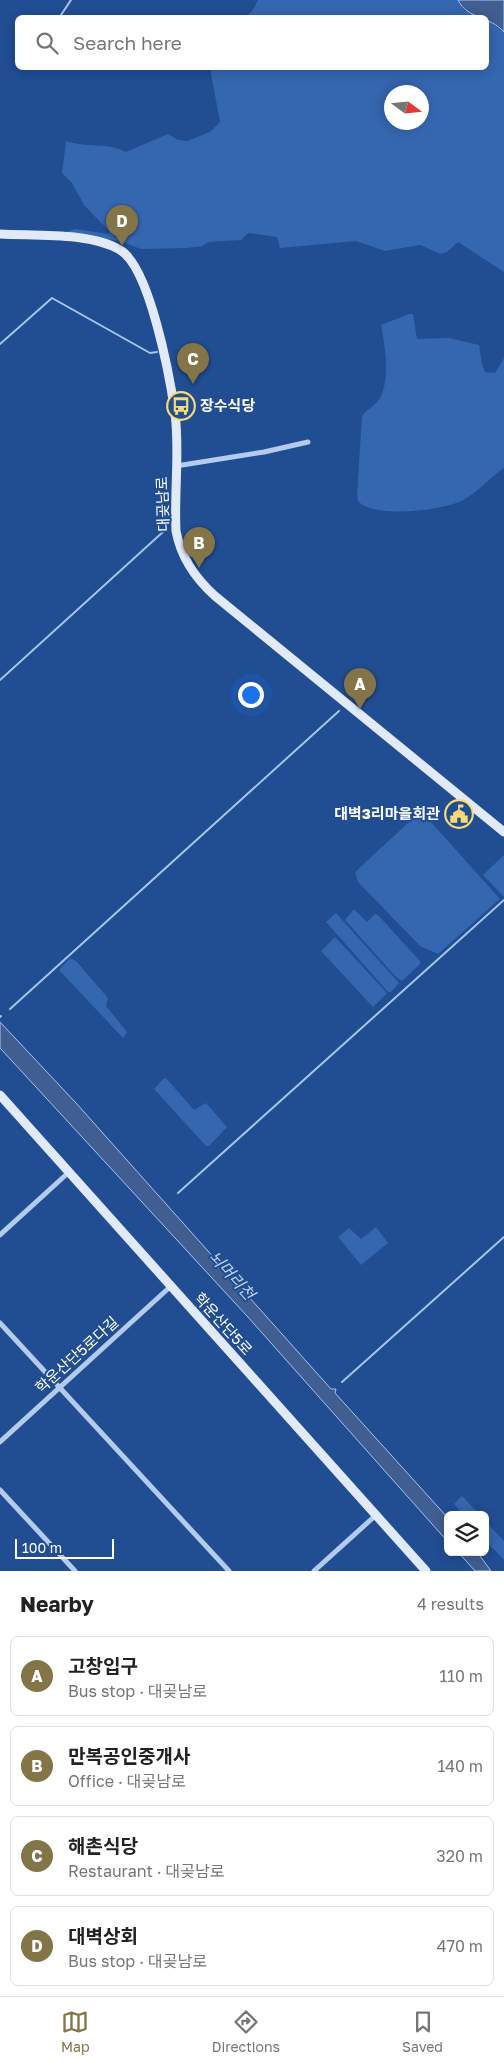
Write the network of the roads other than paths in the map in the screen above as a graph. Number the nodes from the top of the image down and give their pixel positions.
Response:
1 (0, 234) edge
2 (308, 442) dead end
3 (175, 466) junction
4 (504, 832) edge
5 (0, 1094) edge
6 (69, 1172) junction
7 (0, 1235) edge
8 (171, 1286) junction
9 (0, 1323) edge
10 (60, 1388) junction
11 (0, 1442) edge
12 (0, 1490) edge
13 (376, 1515) junction
14 (75, 1571) edge
15 (229, 1571) edge
16 (314, 1571) edge
17 (426, 1571) edge

1 - 3 street, 대곶남로
2 - 3 street
3 - 4 street, 대곶남로
5 - 6 street, 학운산단5로
6 - 7 street
6 - 8 street, 학운산단5로
8 - 10 street, 학운산단5로다길
8 - 13 street, 학운산단5로
9 - 10 street
10 - 11 street, 학운산단5로다길
10 - 15 street
12 - 14 street
13 - 16 street
13 - 17 street, 학운산단5로

